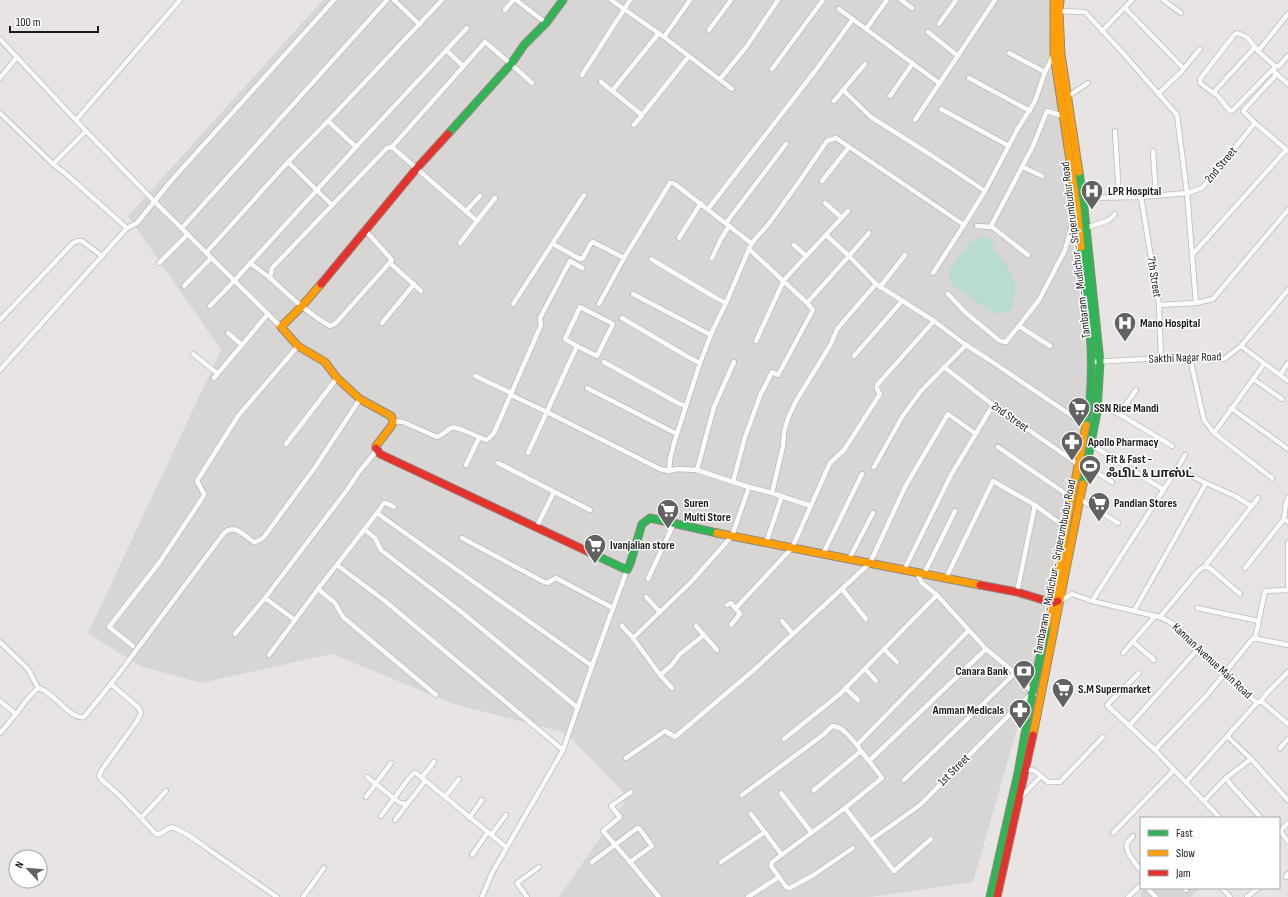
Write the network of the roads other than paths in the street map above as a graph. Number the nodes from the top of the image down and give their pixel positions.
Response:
1 (180, 0) edge
2 (334, 0) edge
3 (387, 0) edge
4 (394, 0) edge
5 (442, 0) edge
6 (515, 0) edge
7 (563, 0) edge
8 (611, 0) edge
9 (630, 0) edge
10 (690, 0) edge
11 (730, 0) edge
12 (778, 0) edge
13 (823, 0) edge
14 (887, 0) edge
15 (901, 0) edge
16 (956, 0) edge
17 (995, 0) edge
18 (1054, 0) edge
19 (1060, 0) edge
20 (1132, 0) edge
21 (1163, 0) edge
22 (912, 8) dead end
23 (1125, 8) junction
24 (624, 9) junction
25 (839, 9) dead end
26 (505, 10) dead end
27 (1056, 11) junction
28 (1181, 13) dead end
29 (1288, 14) edge
30 (853, 19) junction
31 (546, 23) junction
32 (939, 24) dead end
33 (420, 25) junction
34 (467, 28) dead end
35 (866, 29) junction
36 (708, 30) dead end
37 (1102, 31) junction
38 (928, 32) dead end
39 (659, 33) junction
40 (664, 37) junction
41 (0, 39) edge
42 (1200, 49) dead end
43 (1256, 49) junction
44 (446, 50) junction
45 (1009, 53) dead end
46 (1054, 55) junction
47 (689, 56) junction
48 (958, 56) junction
49 (1288, 56) edge
50 (17, 57) junction
51 (913, 63) junction
52 (511, 64) junction
53 (865, 64) dead end
54 (463, 66) junction
55 (1276, 66) junction
56 (1184, 69) junction
57 (772, 70) dead end
58 (1272, 70) junction
59 (1045, 72) junction
60 (1277, 74) junction
61 (582, 75) dead end
62 (0, 78) edge
63 (969, 78) dead end
64 (720, 79) junction
65 (601, 82) dead end
66 (532, 83) dead end
67 (940, 83) junction
68 (1088, 83) dead end
69 (1288, 84) edge
70 (732, 89) dead end
71 (843, 90) junction
72 (612, 91) junction
73 (1213, 93) junction
74 (1158, 94) junction
75 (890, 96) dead end
76 (1067, 97) junction
77 (834, 101) dead end
78 (941, 109) dead end
79 (1030, 111) junction
80 (0, 113) edge
81 (642, 115) junction
82 (1063, 116) junction
83 (76, 120) junction
84 (915, 120) dead end
85 (328, 121) junction
86 (1255, 124) junction
87 (634, 125) dead end
88 (86, 131) junction
89 (1115, 131) dead end
90 (786, 144) dead end
91 (1009, 146) junction
92 (356, 147) junction
93 (392, 147) junction
94 (849, 147) junction
95 (1287, 150) edge
96 (1153, 151) dead end
97 (288, 162) junction
98 (53, 164) junction
99 (1023, 167) junction
100 (417, 168) junction
101 (1042, 176) dead end
102 (822, 181) dead end
103 (316, 190) junction
104 (985, 190) junction
105 (1187, 192) junction
106 (584, 194) dead end
107 (1156, 195) junction
108 (480, 196) dead end
109 (1119, 197) junction
110 (1141, 197) junction
111 (495, 198) dead end
112 (1079, 198) junction
113 (154, 201) junction
114 (701, 203) junction
115 (825, 203) dead end
116 (332, 205) junction
117 (1077, 206) junction
118 (708, 209) junction
119 (1288, 210) edge
120 (466, 211) junction
121 (848, 212) dead end
122 (1115, 214) dead end
123 (842, 218) junction
124 (477, 221) junction
125 (728, 225) junction
126 (964, 225) junction
127 (977, 226) dead end
128 (991, 226) junction
129 (127, 228) junction
130 (182, 228) junction
131 (1086, 228) junction
132 (365, 230) junction
133 (870, 233) dead end
134 (188, 234) junction
135 (826, 235) junction
136 (679, 238) dead end
137 (460, 243) dead end
138 (751, 243) junction
139 (553, 244) junction
140 (794, 245) dead end
141 (749, 249) junction
142 (206, 253) junction
143 (904, 255) dead end
144 (1028, 255) dead end
145 (1192, 255) junction
146 (102, 256) junction
147 (806, 256) junction
148 (849, 256) junction
149 (211, 258) junction
150 (624, 258) junction
151 (712, 258) dead end
152 (651, 259) dead end
153 (159, 263) dead end
154 (250, 263) junction
155 (390, 263) junction
156 (582, 268) dead end
157 (932, 274) dead end
158 (270, 278) junction
159 (235, 280) junction
160 (784, 280) junction
161 (414, 284) junction
162 (876, 284) junction
163 (184, 286) dead end
164 (880, 287) junction
165 (1288, 290) edge
166 (421, 291) dead end
167 (633, 294) dead end
168 (948, 294) dead end
169 (902, 301) junction
170 (1196, 302) junction
171 (726, 303) junction
172 (807, 303) junction
173 (513, 304) dead end
174 (599, 304) dead end
175 (1159, 304) junction
176 (210, 306) dead end
177 (302, 306) junction
178 (268, 314) junction
179 (622, 318) dead end
180 (0, 320) edge
181 (934, 321) junction
182 (382, 323) dead end
183 (1019, 326) junction
184 (281, 327) junction
185 (228, 333) dead end
186 (711, 335) junction
187 (756, 341) dead end
188 (242, 345) junction
189 (966, 345) junction
190 (298, 346) junction
191 (577, 346) junction
192 (1050, 346) dead end
193 (1241, 346) junction
194 (193, 354) dead end
195 (854, 356) dead end
196 (1161, 358) junction
197 (1190, 358) junction
198 (604, 362) dead end
199 (734, 362) dead end
200 (1096, 362) junction
201 (700, 363) junction
202 (1288, 363) edge
203 (1264, 364) junction
204 (944, 367) junction
205 (0, 370) edge
206 (1280, 374) junction
207 (476, 376) dead end
208 (337, 378) junction
209 (1253, 379) junction
210 (1288, 381) edge
211 (587, 388) dead end
212 (1136, 390) dead end
213 (511, 394) junction
214 (360, 399) junction
215 (1282, 400) dead end
216 (993, 405) junction
217 (1097, 405) junction
218 (686, 406) junction
219 (1232, 408) junction
220 (547, 412) junction
221 (1119, 414) junction
222 (393, 421) junction
223 (1087, 426) junction
224 (1214, 433) junction
225 (677, 434) junction
226 (976, 434) junction
227 (479, 438) junction
228 (286, 444) dead end
229 (1090, 444) junction
230 (1172, 446) dead end
231 (998, 447) dead end
232 (1288, 449) edge
233 (376, 450) junction
234 (528, 453) dead end
235 (1185, 455) dead end
236 (498, 463) dead end
237 (466, 465) dead end
238 (874, 466) dead end
239 (1082, 466) junction
240 (1177, 469) junction
241 (697, 470) junction
242 (669, 471) junction
243 (862, 474) dead end
244 (1272, 478) dead end
245 (733, 482) junction
246 (1112, 482) dead end
247 (1206, 483) junction
248 (749, 486) junction
249 (1164, 490) junction
250 (554, 492) junction
251 (772, 493) junction
252 (782, 496) junction
253 (1258, 498) dead end
254 (1076, 499) junction
255 (1287, 502) edge
256 (1035, 505) junction
257 (811, 506) junction
258 (1251, 506) junction
259 (394, 507) dead end
260 (590, 510) dead end
261 (955, 511) dead end
262 (377, 513) junction
263 (873, 513) dead end
264 (1286, 520) edge
265 (674, 523) junction
266 (1118, 523) dead end
267 (536, 528) junction
268 (1066, 528) junction
269 (365, 530) junction
270 (732, 536) junction
271 (462, 538) dead end
272 (766, 543) junction
273 (1288, 543) edge
274 (792, 548) junction
275 (823, 554) junction
276 (849, 559) junction
277 (870, 563) junction
278 (337, 565) junction
279 (1205, 566) junction
280 (1245, 568) dead end
281 (627, 570) junction
282 (904, 570) junction
283 (920, 573) junction
284 (946, 578) junction
285 (648, 579) dead end
286 (318, 589) junction
287 (842, 589) junction
288 (1017, 592) junction
289 (1240, 594) dead end
290 (937, 595) junction
291 (646, 597) dead end
292 (265, 598) junction
293 (1092, 601) junction
294 (1056, 602) junction
295 (728, 606) dead end
296 (613, 608) junction
297 (736, 608) junction
298 (1197, 608) dead end
299 (1134, 611) junction
300 (660, 612) junction
301 (1155, 616) junction
302 (1160, 617) junction
303 (866, 619) dead end
304 (295, 620) junction
305 (782, 621) dead end
306 (1259, 621) junction
307 (731, 625) dead end
308 (622, 626) dead end
309 (696, 626) dead end
310 (969, 630) junction
311 (235, 634) dead end
312 (793, 634) junction
313 (704, 635) junction
314 (633, 638) junction
315 (1255, 639) junction
316 (0, 642) edge
317 (1133, 642) junction
318 (1288, 645) edge
319 (133, 646) dead end
320 (884, 649) junction
321 (986, 649) junction
322 (1198, 649) junction
323 (717, 650) dead end
324 (1124, 653) dead end
325 (269, 655) dead end
326 (1154, 660) dead end
327 (897, 662) dead end
328 (592, 666) junction
329 (865, 669) junction
330 (1288, 672) edge
331 (1015, 673) junction
332 (1139, 673) dead end
333 (1225, 673) junction
334 (660, 675) junction
335 (876, 681) dead end
336 (111, 684) junction
337 (38, 688) junction
338 (672, 688) dead end
339 (845, 688) junction
340 (1032, 694) junction
341 (436, 695) dead end
342 (1041, 696) junction
343 (858, 700) dead end
344 (0, 701) edge
345 (1259, 702) junction
346 (578, 708) junction
347 (16, 714) junction
348 (1288, 724) edge
349 (1129, 726) junction
350 (0, 733) edge
351 (1227, 736) junction
352 (1103, 737) dead end
353 (784, 738) dead end
354 (1288, 739) edge
355 (857, 745) junction
356 (1280, 748) dead end
357 (563, 750) junction
358 (1155, 750) junction
359 (861, 751) junction
360 (626, 758) dead end
361 (1251, 759) junction
362 (869, 761) junction
363 (434, 762) dead end
364 (391, 763) dead end
365 (1026, 769) junction
366 (1174, 770) junction
367 (1041, 776) junction
368 (367, 777) dead end
369 (1226, 778) junction
370 (423, 779) junction
371 (459, 779) dead end
372 (904, 780) dead end
373 (1186, 782) junction
374 (376, 784) junction
375 (814, 790) dead end
376 (166, 791) dead end
377 (631, 792) dead end
378 (781, 793) dead end
379 (742, 795) dead end
380 (445, 797) junction
381 (1287, 797) edge
382 (366, 798) dead end
383 (394, 798) junction
384 (1019, 798) junction
385 (482, 800) dead end
386 (1204, 801) junction
387 (407, 804) junction
388 (845, 808) junction
389 (751, 814) dead end
390 (381, 816) dead end
391 (506, 816) dead end
392 (1219, 817) edge
393 (1260, 817) edge
394 (141, 818) junction
395 (470, 818) junction
396 (395, 820) dead end
397 (1288, 823) edge
398 (1280, 831) edge
399 (764, 832) junction
400 (812, 833) junction
401 (1113, 833) dead end
402 (1280, 833) edge
403 (489, 834) junction
404 (1133, 836) dead end
405 (930, 839) dead end
406 (871, 840) junction
407 (1288, 841) edge
408 (615, 845) junction
409 (506, 847) junction
410 (853, 848) dead end
411 (782, 855) junction
412 (472, 856) dead end
413 (592, 862) dead end
414 (630, 862) junction
415 (721, 862) dead end
416 (539, 867) dead end
417 (324, 868) dead end
418 (1140, 870) edge
419 (778, 877) junction
420 (1140, 886) edge
421 (1148, 889) edge
422 (1223, 889) edge
423 (1257, 889) edge
424 (277, 897) edge
425 (303, 897) edge
426 (482, 897) edge
427 (527, 897) edge
428 (659, 897) edge
429 (748, 897) edge
430 (990, 897) edge
431 (997, 897) edge
432 (1128, 897) edge
433 (1156, 897) edge
434 (1230, 897) edge
435 (1248, 897) edge

1 - 83 street
2 - 113 street
3 - 130 street
4 - 33 street
5 - 33 street
6 - 26 street
6 - 31 street
7 - 31 main road
8 - 24 street
9 - 24 street
10 - 40 street
11 - 36 street
12 - 64 street
13 - 57 street
14 - 35 street
15 - 22 street
16 - 32 street
17 - 48 street
18 - 27 main road, Tambaram - Mudichur - Sriperumbudur Road
19 - 27 main road, Tambaram - Mudichur - Sriperumbudur Road
20 - 23 street
21 - 28 street
23 - 37 street
23 - 56 street
24 - 39 street
24 - 61 street
25 - 30 street
27 - 37 street
27 - 46 main road, Tambaram - Mudichur - Sriperumbudur Road
27 - 76 main road, Tambaram - Mudichur - Sriperumbudur Road
29 - 43 street
30 - 35 street
30 - 118 street
31 - 52 main road
33 - 85 street
34 - 44 street
35 - 51 street
37 - 74 street
38 - 48 street
39 - 40 street
39 - 72 street
40 - 47 street
41 - 50 street
42 - 56 street
43 - 55 street
43 - 73 street
43 - 73 street
44 - 54 street
44 - 92 street
45 - 59 street
46 - 59 street
46 - 82 main road, Tambaram - Mudichur - Sriperumbudur Road
47 - 64 street
47 - 81 street
48 - 67 street
49 - 55 street
50 - 62 street
50 - 83 street
51 - 67 street
51 - 75 street
52 - 54 street
52 - 66 street
52 - 100 main road
53 - 71 street
54 - 93 street
55 - 58 street
56 - 74 street
58 - 60 street
58 - 73 street
59 - 79 street
60 - 69 street
60 - 86 street
63 - 79 street
64 - 70 street
65 - 72 street
67 - 84 street
68 - 76 street
71 - 77 street
71 - 104 street
72 - 81 street
74 - 105 street
76 - 112 main road, Tambaram - Mudichur - Sriperumbudur Road
78 - 91 street
79 - 91 street
80 - 98 street
81 - 87 street
82 - 99 street
82 - 112 main road, Tambaram - Mudichur - Sriperumbudur Road
83 - 88 street
85 - 92 street
85 - 97 street
86 - 95 street
86 - 105 street, 2nd Street
88 - 98 street
88 - 113 street
89 - 109 street
90 - 125 street
91 - 104 street
92 - 103 street
93 - 100 street
93 - 116 street
94 - 102 street
94 - 126 street
94 - 138 street
95 - 145 street
96 - 107 street
97 - 103 street
97 - 142 street
98 - 129 street
99 - 101 street
99 - 128 street
100 - 120 street
100 - 132 main road
103 - 116 street
103 - 154 street
104 - 126 street
105 - 107 street, 2nd Street
105 - 145 street
106 - 139 street
107 - 110 street, 2nd Street
108 - 120 street
109 - 110 street, 2nd Street
109 - 112 street, 2nd Street
110 - 175 street, 7th Street
111 - 124 street
112 - 117 main road, Tambaram - Mudichur - Sriperumbudur Road
112 - 131 main road, Tambaram - Mudichur - Sriperumbudur Road
113 - 129 street
113 - 130 street
114 - 118 street
114 - 136 street
114 - 150 street
115 - 123 street
116 - 158 street
117 - 183 street
117 - 200 main road, Tambaram - Mudichur - Sriperumbudur Road
118 - 125 street
119 - 170 street
120 - 124 street
121 - 123 street
122 - 131 street
123 - 135 street
124 - 137 street
125 - 138 street
125 - 151 street
126 - 157 street
127 - 128 street
128 - 144 street
129 - 146 street
130 - 134 street
131 - 200 main road, Tambaram - Mudichur - Sriperumbudur Road
132 - 155 street
132 - 177 main road
133 - 148 street
134 - 142 street
134 - 153 street
135 - 147 street
135 - 148 street
138 - 141 street
139 - 150 street
139 - 173 street
140 - 147 street
141 - 160 street
141 - 171 street
142 - 149 street
143 - 164 street
145 - 170 street
146 - 180 street
146 - 205 street
147 - 160 street
148 - 162 street
148 - 172 street
149 - 159 street
149 - 163 street
150 - 174 street
152 - 171 street
154 - 158 street
154 - 159 street
155 - 161 street
155 - 177 street
156 - 213 street
158 - 177 street
159 - 176 street
159 - 178 street
160 - 172 street
160 - 187 street
161 - 166 street
161 - 182 street
162 - 164 street
162 - 251 street
164 - 169 street
165 - 193 street, Sakthi Nagar Road
167 - 186 street
168 - 183 street
169 - 181 street
169 - 195 street
170 - 175 street
171 - 186 street
172 - 245 street
175 - 196 street, 7th Street
177 - 184 main road
178 - 184 street
178 - 188 street
179 - 201 street
181 - 189 street
181 - 257 street
183 - 192 street
184 - 190 main road
185 - 188 street
186 - 201 street
188 - 194 street
189 - 204 street
189 - 223 street
190 - 208 main road
190 - 319 street
191 - 191 street
191 - 220 street
193 - 197 street, Sakthi Nagar Road
193 - 203 street
196 - 197 street, Sakthi Nagar Road
196 - 200 street, Sakthi Nagar Road
197 - 224 street
198 - 218 street
199 - 241 street
200 - 217 main road, Tambaram - Mudichur - Sriperumbudur Road
200 - 223 main road, Tambaram - Mudichur - Sriperumbudur Road
201 - 218 street
202 - 206 street
203 - 206 street
203 - 209 street
204 - 216 street, 2nd Street
204 - 238 street
206 - 210 street
207 - 213 street
208 - 214 main road
208 - 228 street
209 - 215 street
209 - 219 street
211 - 225 street
212 - 221 street
213 - 220 street
213 - 227 street
214 - 222 main road
214 - 336 street
216 - 226 street
216 - 239 street, 2nd Street
217 - 221 street
217 - 229 main road, Tambaram - Mudichur - Sriperumbudur Road
218 - 225 street
219 - 224 street
219 - 232 street
220 - 234 street
220 - 242 street
221 - 230 street
222 - 227 street
222 - 233 main road
223 - 239 main road, Tambaram - Mudichur - Sriperumbudur Road
224 - 244 street
225 - 242 street
226 - 277 street
226 - 282 street
227 - 237 street
229 - 239 main road, Tambaram - Mudichur - Sriperumbudur Road
229 - 249 street
231 - 254 street
233 - 267 main road
233 - 292 street
235 - 240 street
236 - 250 street
239 - 246 street, 2nd Street
239 - 254 main road, Tambaram - Mudichur - Sriperumbudur Road
240 - 247 street
240 - 249 street
241 - 242 street
241 - 245 street
243 - 275 street
245 - 248 street
247 - 258 street
247 - 299 street
248 - 251 street
248 - 270 street
249 - 293 street
250 - 260 street
250 - 267 street
251 - 252 street
252 - 257 street
252 - 272 street
253 - 258 street
254 - 266 street
254 - 268 main road, Tambaram - Mudichur - Sriperumbudur Road
254 - 294 main road, Tambaram - Mudichur - Sriperumbudur Road
255 - 264 street
256 - 268 street
256 - 284 street
256 - 288 street
257 - 274 street
258 - 279 street
259 - 262 street
261 - 283 street
262 - 269 street
262 - 328 street
263 - 276 street
264 - 280 street
265 - 270 main road
265 - 281 main road
265 - 285 street
267 - 281 main road
268 - 294 main road, Tambaram - Mudichur - Sriperumbudur Road
269 - 278 street
269 - 346 street
270 - 272 main road
270 - 300 street
271 - 296 street
272 - 274 main road
273 - 306 street
274 - 275 main road
274 - 297 street
275 - 276 main road
276 - 277 main road
277 - 282 main road
277 - 287 street
278 - 286 street
278 - 357 street
279 - 289 street
279 - 302 street
281 - 296 street
282 - 283 main road
283 - 284 main road
283 - 290 street
284 - 288 main road
286 - 304 street
286 - 341 street
287 - 303 street
287 - 312 street
288 - 294 main road
290 - 310 street
290 - 320 street
291 - 300 street
292 - 304 street
292 - 311 street
293 - 294 street, Kannan Avenue Main Road
293 - 299 street, Kannan Avenue Main Road
294 - 340 main road, Tambaram - Mudichur - Sriperumbudur Road
294 - 342 main road, Tambaram - Mudichur - Sriperumbudur Road
295 - 297 street
296 - 328 street
297 - 307 street
298 - 306 street
299 - 301 street, Kannan Avenue Main Road
300 - 314 street
301 - 302 street, Kannan Avenue Main Road
301 - 317 street
302 - 322 street, Kannan Avenue Main Road
304 - 325 street
305 - 312 street
306 - 315 street
308 - 314 street
309 - 313 street
310 - 321 street
310 - 355 street
312 - 360 street
313 - 323 street
313 - 334 street
314 - 334 street
315 - 318 street
315 - 333 street
316 - 337 street
317 - 324 street
317 - 326 street
320 - 327 street
320 - 329 street
321 - 331 street
321 - 362 street
322 - 333 street, Kannan Avenue Main Road
322 - 349 street
328 - 346 street
329 - 335 street
329 - 339 street
330 - 345 street, Kannan Avenue Main Road
331 - 340 street
331 - 372 street
332 - 349 street
333 - 345 street, Kannan Avenue Main Road
333 - 358 street
334 - 338 street
336 - 337 street
336 - 394 street
337 - 347 street
339 - 343 street
339 - 353 street
340 - 342 street
340 - 406 street, 1st Street
340 - 430 main road, Tambaram - Mudichur - Sriperumbudur Road
342 - 365 main road, Tambaram - Mudichur - Sriperumbudur Road
344 - 347 street
345 - 348 street
345 - 351 street
346 - 357 street
347 - 350 street
349 - 358 street
351 - 361 street
351 - 373 street
352 - 367 street
354 - 356 street
355 - 359 street
355 - 379 street
357 - 409 street
358 - 366 street
359 - 362 street
359 - 375 street
361 - 369 street
361 - 381 street
362 - 388 street
363 - 370 street
364 - 374 street
365 - 367 street
365 - 384 main road, Tambaram - Mudichur - Sriperumbudur Road
366 - 373 street
366 - 401 street
367 - 384 street
368 - 374 street
369 - 386 street
369 - 393 street
370 - 380 street
370 - 383 street
370 - 387 street
371 - 380 street
373 - 386 street
374 - 382 street
374 - 383 street
376 - 394 street
377 - 408 street
378 - 400 street
380 - 395 street
383 - 387 street
383 - 390 street
384 - 431 main road, Tambaram - Mudichur - Sriperumbudur Road
385 - 395 street
386 - 392 street
387 - 396 street
388 - 400 street
388 - 406 street
389 - 399 street
391 - 403 street
394 - 424 street
395 - 403 street
397 - 398 street
399 - 411 street
399 - 415 street
400 - 411 street
402 - 407 street
403 - 409 street
403 - 412 street
404 - 418 street
405 - 406 street
408 - 413 street
408 - 414 street
408 - 414 street
409 - 426 street
410 - 419 street
411 - 419 street
414 - 428 street
416 - 427 street
417 - 425 street
419 - 429 street
420 - 432 street
421 - 433 street
422 - 434 street
423 - 435 street

